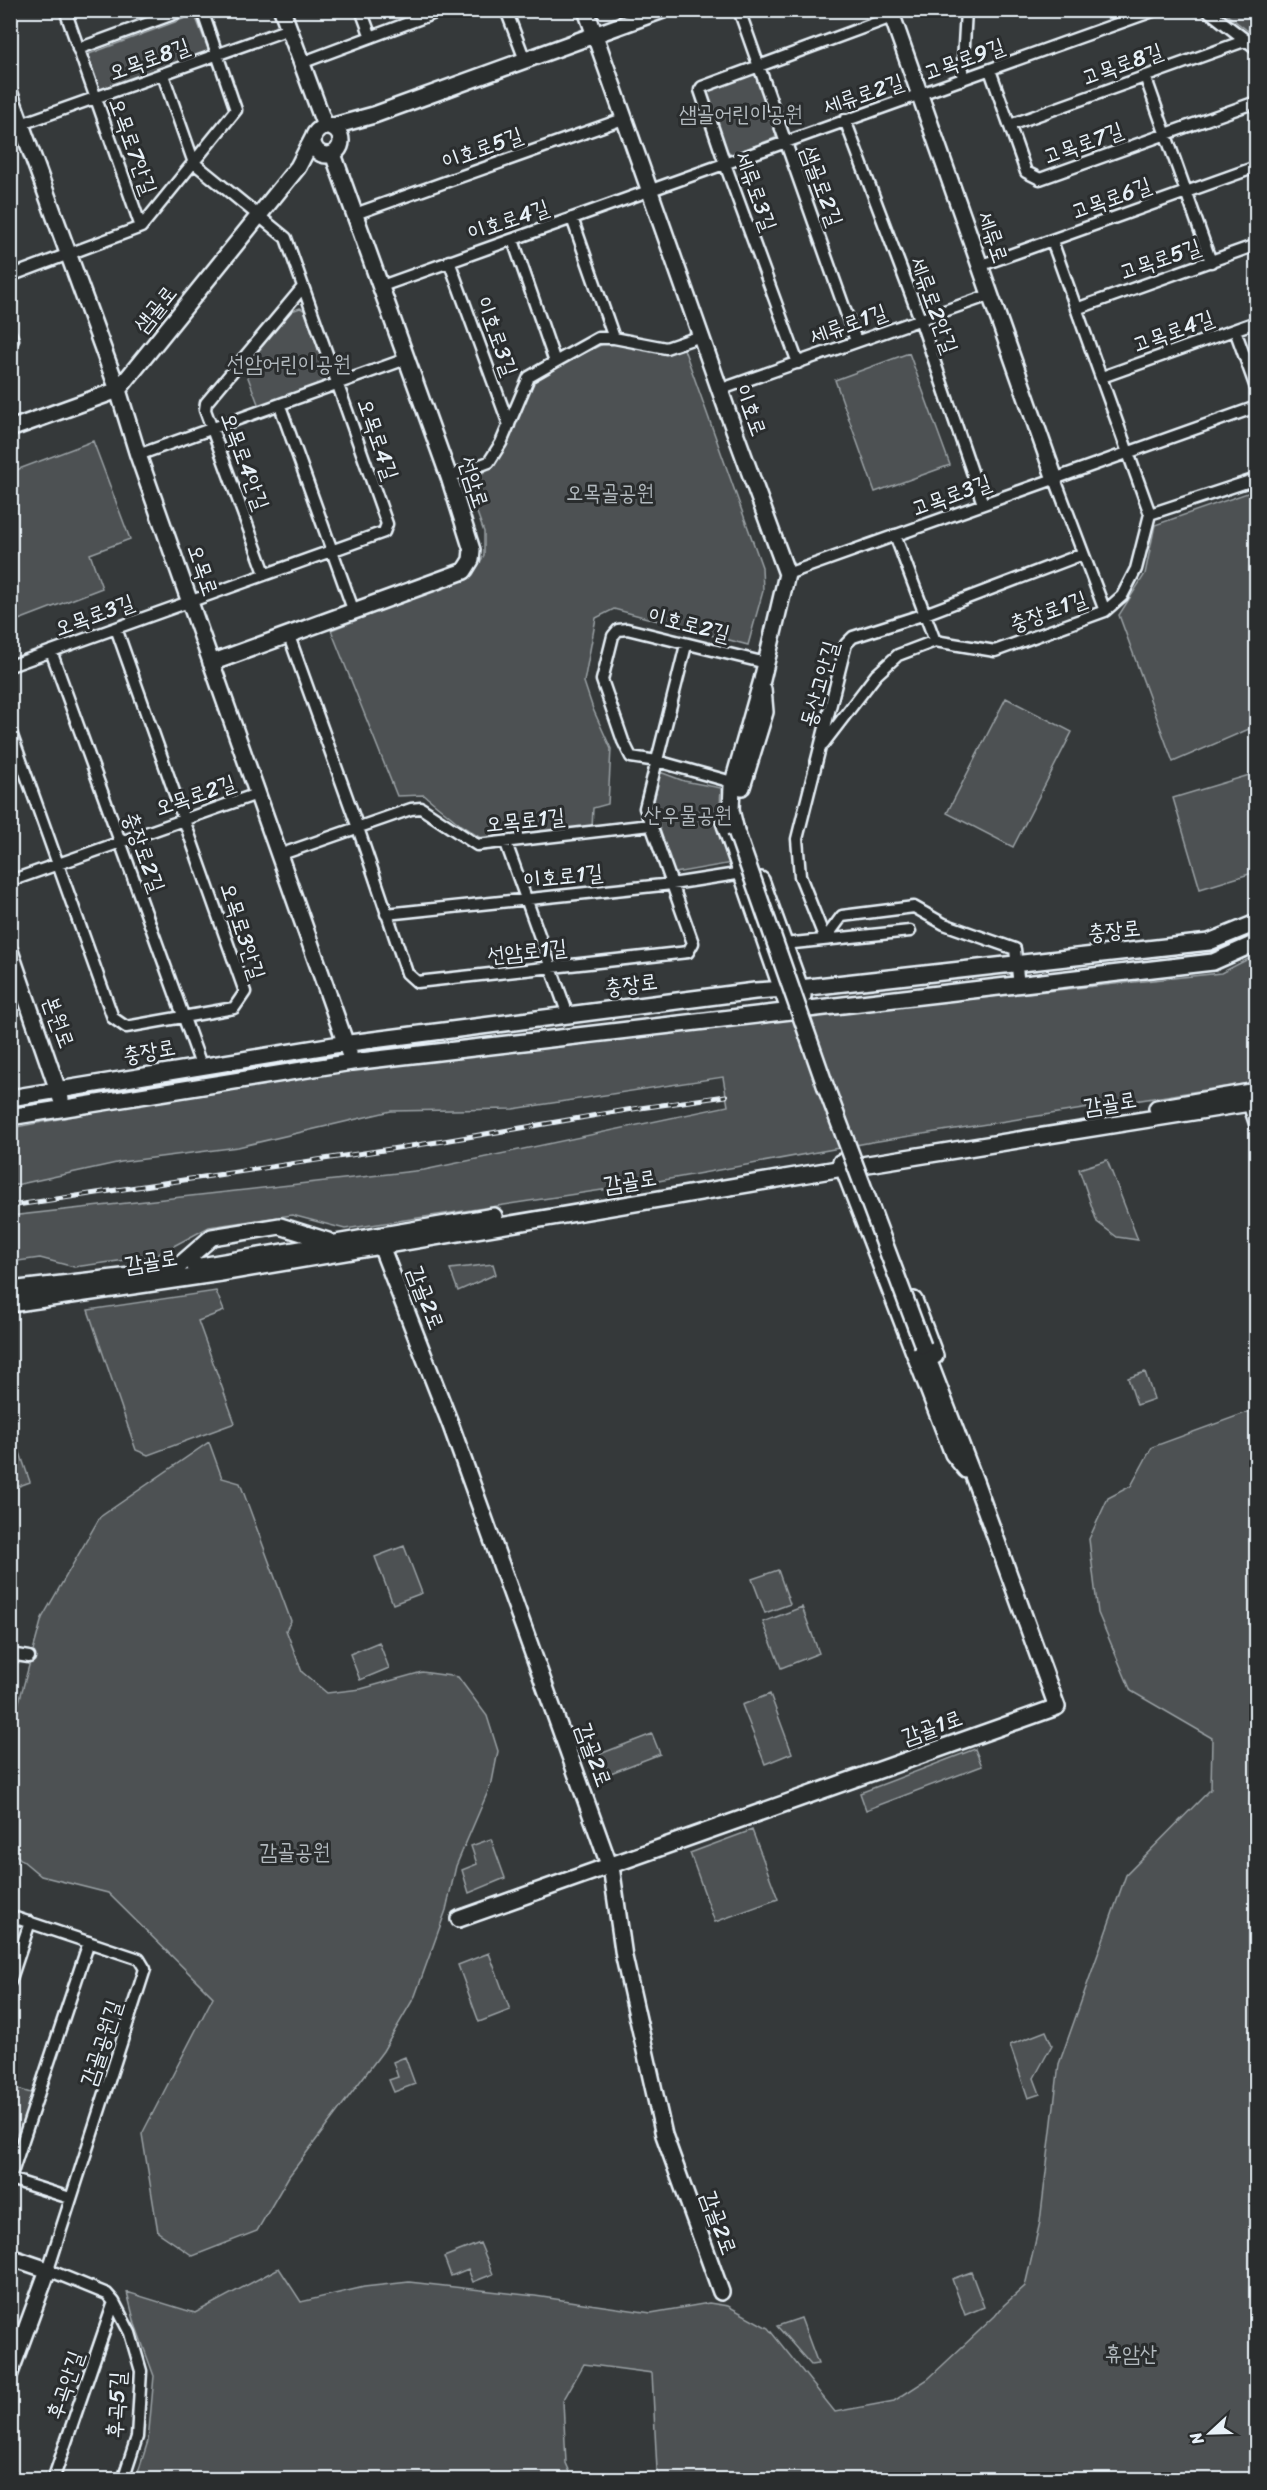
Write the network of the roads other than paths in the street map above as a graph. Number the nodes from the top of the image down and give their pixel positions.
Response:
1 (65, 10) edge
2 (184, 10) edge
3 (202, 10) edge
4 (282, 10) edge
5 (361, 10) edge
6 (443, 10) edge
7 (506, 10) edge
8 (586, 10) edge
9 (663, 10) edge
10 (739, 10) edge
11 (966, 10) edge
12 (1156, 10) edge
13 (1207, 10) edge
14 (891, 14) edge
15 (289, 29) junction
16 (594, 35) junction
17 (371, 37) junction
18 (1247, 40) junction
19 (1257, 48) edge
20 (78, 49) junction
21 (217, 55) junction
22 (525, 60) junction
23 (301, 63) junction
24 (758, 64) junction
25 (990, 70) junction
26 (163, 75) junction
27 (1144, 76) junction
28 (962, 80) junction
29 (10, 94) edge
30 (920, 95) junction
31 (96, 99) junction
32 (1257, 102) edge
33 (374, 115) junction
34 (623, 119) junction
35 (846, 120) junction
36 (1010, 125) junction
37 (16, 126) edge
38 (327, 127) junction
39 (1166, 134) junction
40 (313, 138) junction
41 (785, 142) junction
42 (333, 151) junction
43 (194, 163) junction
44 (725, 164) junction
45 (298, 166) junction
46 (1257, 167) edge
47 (649, 190) junction
48 (1186, 191) junction
49 (355, 214) junction
50 (260, 215) junction
51 (572, 219) junction
52 (141, 227) junction
53 (513, 240) junction
54 (1052, 241) junction
55 (1257, 245) edge
56 (68, 255) junction
57 (449, 261) junction
58 (1211, 262) junction
59 (980, 266) junction
60 (10, 276) edge
61 (303, 287) junction
62 (379, 287) junction
63 (990, 295) junction
64 (1076, 309) junction
65 (920, 320) junction
66 (1257, 322) edge
67 (1235, 330) junction
68 (10, 333) edge
69 (700, 336) junction
70 (614, 338) junction
71 (856, 341) junction
72 (10, 344) edge
73 (406, 359) junction
74 (555, 362) junction
75 (798, 363) junction
76 (1102, 377) junction
77 (338, 384) junction
78 (1257, 388) edge
79 (118, 390) junction
80 (719, 390) junction
81 (280, 406) junction
82 (1257, 406) edge
83 (509, 425) junction
84 (10, 429) edge
85 (213, 430) junction
86 (1129, 453) junction
87 (138, 455) junction
88 (449, 477) junction
89 (1055, 479) junction
90 (1257, 479) edge
91 (983, 504) junction
92 (1150, 514) junction
93 (895, 535) junction
94 (332, 551) junction
95 (1083, 554) junction
96 (265, 573) junction
97 (787, 574) junction
98 (190, 601) junction
99 (1105, 611) junction
100 (354, 612) junction
101 (925, 614) junction
102 (116, 628) junction
103 (289, 636) junction
104 (935, 641) junction
105 (686, 645) junction
106 (51, 651) junction
107 (211, 663) junction
108 (766, 663) junction
109 (10, 666) edge
110 (762, 680) junction
111 (10, 730) edge
112 (821, 747) junction
113 (657, 761) junction
114 (725, 780) junction
115 (257, 794) junction
116 (184, 819) junction
117 (650, 825) junction
118 (358, 828) junction
119 (120, 842) junction
120 (506, 843) junction
121 (279, 855) junction
122 (59, 865) junction
123 (743, 873) junction
124 (10, 881) edge
125 (672, 884) junction
126 (527, 899) junction
127 (386, 914) junction
128 (1257, 923) edge
129 (910, 931) dead end
130 (825, 939) junction
131 (1257, 943) edge
132 (784, 944) junction
133 (10, 951) edge
134 (1017, 962) junction
135 (550, 968) junction
136 (1019, 986) junction
137 (801, 988) junction
138 (781, 990) junction
139 (807, 1008) junction
140 (789, 1010) junction
141 (567, 1015) junction
142 (183, 1017) junction
143 (347, 1044) junction
144 (352, 1062) junction
145 (201, 1065) junction
146 (60, 1090) junction
147 (10, 1098) edge
148 (1254, 1099) edge
149 (63, 1108) junction
150 (10, 1117) edge
151 (1257, 1127) edge
152 (860, 1162) junction
153 (842, 1165) junction
154 (331, 1242) junction
155 (381, 1246) junction
156 (173, 1271) junction
157 (10, 1290) edge
158 (10, 1304) edge
159 (975, 1481) junction
160 (10, 1654) edge
161 (29, 1657) dead end
162 (610, 1867) junction
163 (10, 1916) edge
164 (459, 1919) dead end
165 (30, 1922) junction
166 (89, 1942) junction
167 (10, 1982) edge
168 (10, 2179) edge
169 (70, 2198) junction
170 (10, 2257) edge
171 (48, 2270) junction
172 (721, 2292) dead end
173 (114, 2302) junction
174 (16, 2339) edge
175 (10, 2373) edge
176 (53, 2480) edge
177 (123, 2480) edge

1 - 20 street, 오목로7안길
2 - 20 street
3 - 21 street
4 - 15 street
5 - 17 street
6 - 17 street
7 - 22 street
8 - 16 street, 이호로
9 - 16 street
10 - 24 street, 샘골로2길
11 - 28 street
12 - 25 street, 고목로9길
13 - 18 street
14 - 24 street, 세류로3길
14 - 30 street, 세류로
15 - 21 street, 오목로8길
15 - 23 street
16 - 22 street
16 - 34 street, 이호로
17 - 23 street
18 - 19 street
18 - 27 street, 고목로8길
20 - 31 street, 오목로7안길
21 - 26 street, 오목로8길
21 - 43 street
22 - 33 street
23 - 38 street
24 - 41 street, 샘골로2길
24 - 44 street, 세류로3길
25 - 28 street, 고목로9길
25 - 36 street, 고목로7길
26 - 31 street, 오목로8길
26 - 43 street
27 - 36 street, 고목로8길
27 - 39 street
28 - 30 street, 고목로9길
29 - 37 street, 오목로
30 - 35 street, 세류로2길
30 - 59 street, 세류로
31 - 37 street, 오목로8길
31 - 52 street, 오목로7안길
32 - 39 street, 고목로7길
33 - 38 street
33 - 42 street
34 - 47 street, 이호로
34 - 49 street, 이호로5길
35 - 41 street, 세류로2길
35 - 65 street, 세류로2안길
36 - 39 street, 고목로7길
37 - 56 street, 오목로
38 - 40 street
38 - 42 street
39 - 48 street
40 - 42 street
40 - 45 street, 샘골로
41 - 44 street, 세류로2길
41 - 71 street, 샘골로2길
42 - 45 street
42 - 49 street, 선암로
43 - 50 street, 오목로4길
43 - 52 street
44 - 47 street, 세류로2길
44 - 75 street, 세류로3길
45 - 50 street, 샘골로
46 - 48 street, 고목로6길
47 - 51 street, 이호로4길
47 - 69 street, 이호로
48 - 54 street, 고목로6길
48 - 58 street
49 - 62 street, 선암로
50 - 61 street, 오목로4길
50 - 79 street, 샘골로
51 - 53 street, 이호로4길
51 - 70 street
52 - 56 street
53 - 57 street, 이호로4길
53 - 74 street, 이호로3길
54 - 59 street, 고목로6길
54 - 64 street
55 - 58 street, 고목로5길
56 - 60 street
56 - 79 street, 오목로
57 - 62 street, 이호로4길
57 - 83 street, 이호로3길
58 - 64 street, 고목로5길
59 - 63 street, 세류로
61 - 77 street, 오목로4길
61 - 85 street, 오목로4안길
62 - 73 street, 선암로
63 - 65 street, 세류로1길
63 - 89 street, 세류로
64 - 76 street
65 - 71 street, 세류로1길
65 - 91 street, 세류로2안길
66 - 67 street, 고목로4길
67 - 76 street, 고목로4길
67 - 78 street
68 - 72 street
69 - 70 street, 이호로3길
69 - 80 street, 이호로
70 - 74 street, 이호로3길
71 - 75 street, 세류로1길
73 - 77 street
73 - 88 street, 선암로
74 - 83 street, 이호로3길
75 - 80 street, 세류로1길
76 - 86 street
77 - 81 street
77 - 94 street, 오목로4길
79 - 84 street
79 - 87 street, 오목로
80 - 97 street, 이호로
81 - 85 street
81 - 94 street
82 - 86 street, 고목로3길
83 - 88 street, 이호로3길
85 - 87 street
85 - 96 street, 오목로4안길
86 - 89 street, 고목로3길
86 - 92 street
87 - 98 street, 오목로
88 - 100 street, 선암로
89 - 91 street, 고목로3길
89 - 95 street
90 - 92 street
91 - 93 street, 고목로3길
92 - 99 street, 충장로1길
93 - 97 street, 고목로3길
93 - 101 street
94 - 96 street, 오목로4길
94 - 100 street
95 - 99 street
95 - 101 street, 동산고안길
96 - 98 street, 오목로4길
97 - 108 street
98 - 102 street, 오목로3길
98 - 107 street, 오목로
99 - 104 street, 충장로1길
100 - 103 street, 선암로
101 - 104 street
101 - 112 street, 동산고안길
102 - 106 street, 오목로3길
102 - 116 street, 오목로3안길
103 - 107 street, 선암로
103 - 118 street, 선암로1길
104 - 112 street
105 - 108 street, 이호로2길
105 - 113 street, 선암로1길
105 - 113 street, 이호로2길
106 - 109 street, 오목로3길
106 - 119 street, 충장로2길
107 - 115 street, 오목로
108 - 110 street
110 - 114 street
110 - 132 street
110 - 159 street, 감골1로, bridge
111 - 122 street, 오목로3안길
112 - 130 street, 동산고안길
113 - 114 street, 이호로2길
113 - 117 street, 선암로1길
114 - 123 street
115 - 116 street, 오목로2길
115 - 121 street, 오목로
116 - 119 street, 오목로2길
116 - 142 street, 오목로3안길
117 - 120 street, 오목로1길
117 - 125 street, 선암로1길
118 - 120 street, 오목로1길
118 - 121 street, 오목로1길
118 - 127 street, 선암로1길
119 - 122 street, 오목로2길
119 - 142 street, 충장로2길
120 - 126 street
121 - 143 street, 오목로
122 - 124 street, 오목로2길
122 - 142 street, 오목로3안길
123 - 125 street, 이호로1길
123 - 138 street
125 - 126 street, 이호로1길
125 - 135 street, 선암로1길
126 - 127 street, 이호로1길
126 - 135 street
127 - 135 street, 선암로1길
128 - 134 street, 충장로
129 - 130 street
130 - 132 street
130 - 134 street
131 - 136 street, 충장로
132 - 137 street
133 - 146 street, 본원로
134 - 136 street
134 - 137 street, 충장로
135 - 141 street
136 - 139 street, 충장로
137 - 138 street, 충장로
137 - 139 street
138 - 140 street
138 - 141 street, 충장로
139 - 140 street, 충장로
140 - 144 street, 충장로
141 - 143 street, 충장로
142 - 145 street, 충장로2길
143 - 144 street, 오목로
143 - 145 street, 충장로
144 - 149 street, 충장로
145 - 146 street, 충장로
146 - 147 street, 충장로
146 - 149 street, 본원로
148 - 151 street
148 - 152 street, 감골로
149 - 150 street, 충장로
152 - 153 street, 감골로
152 - 159 street
153 - 154 street, 감골로
153 - 155 street, 감골로
153 - 159 street
154 - 156 street, 감골로
154 - 156 street
155 - 158 street, 감골로
155 - 162 street, 감골2로
156 - 157 street, 감골로
159 - 162 street, 감골1로
160 - 161 street
162 - 164 street, 감골1로
162 - 172 street, 감골2로
163 - 165 street, 감골공원길
165 - 166 street, 감골공원길
165 - 167 street
166 - 168 street
166 - 169 street, 감골공원길
168 - 169 street
169 - 171 street, 감골공원길
170 - 171 street
171 - 173 street
171 - 174 street
173 - 176 street, 후곡안길
173 - 177 street, 후곡5길
174 - 175 street

